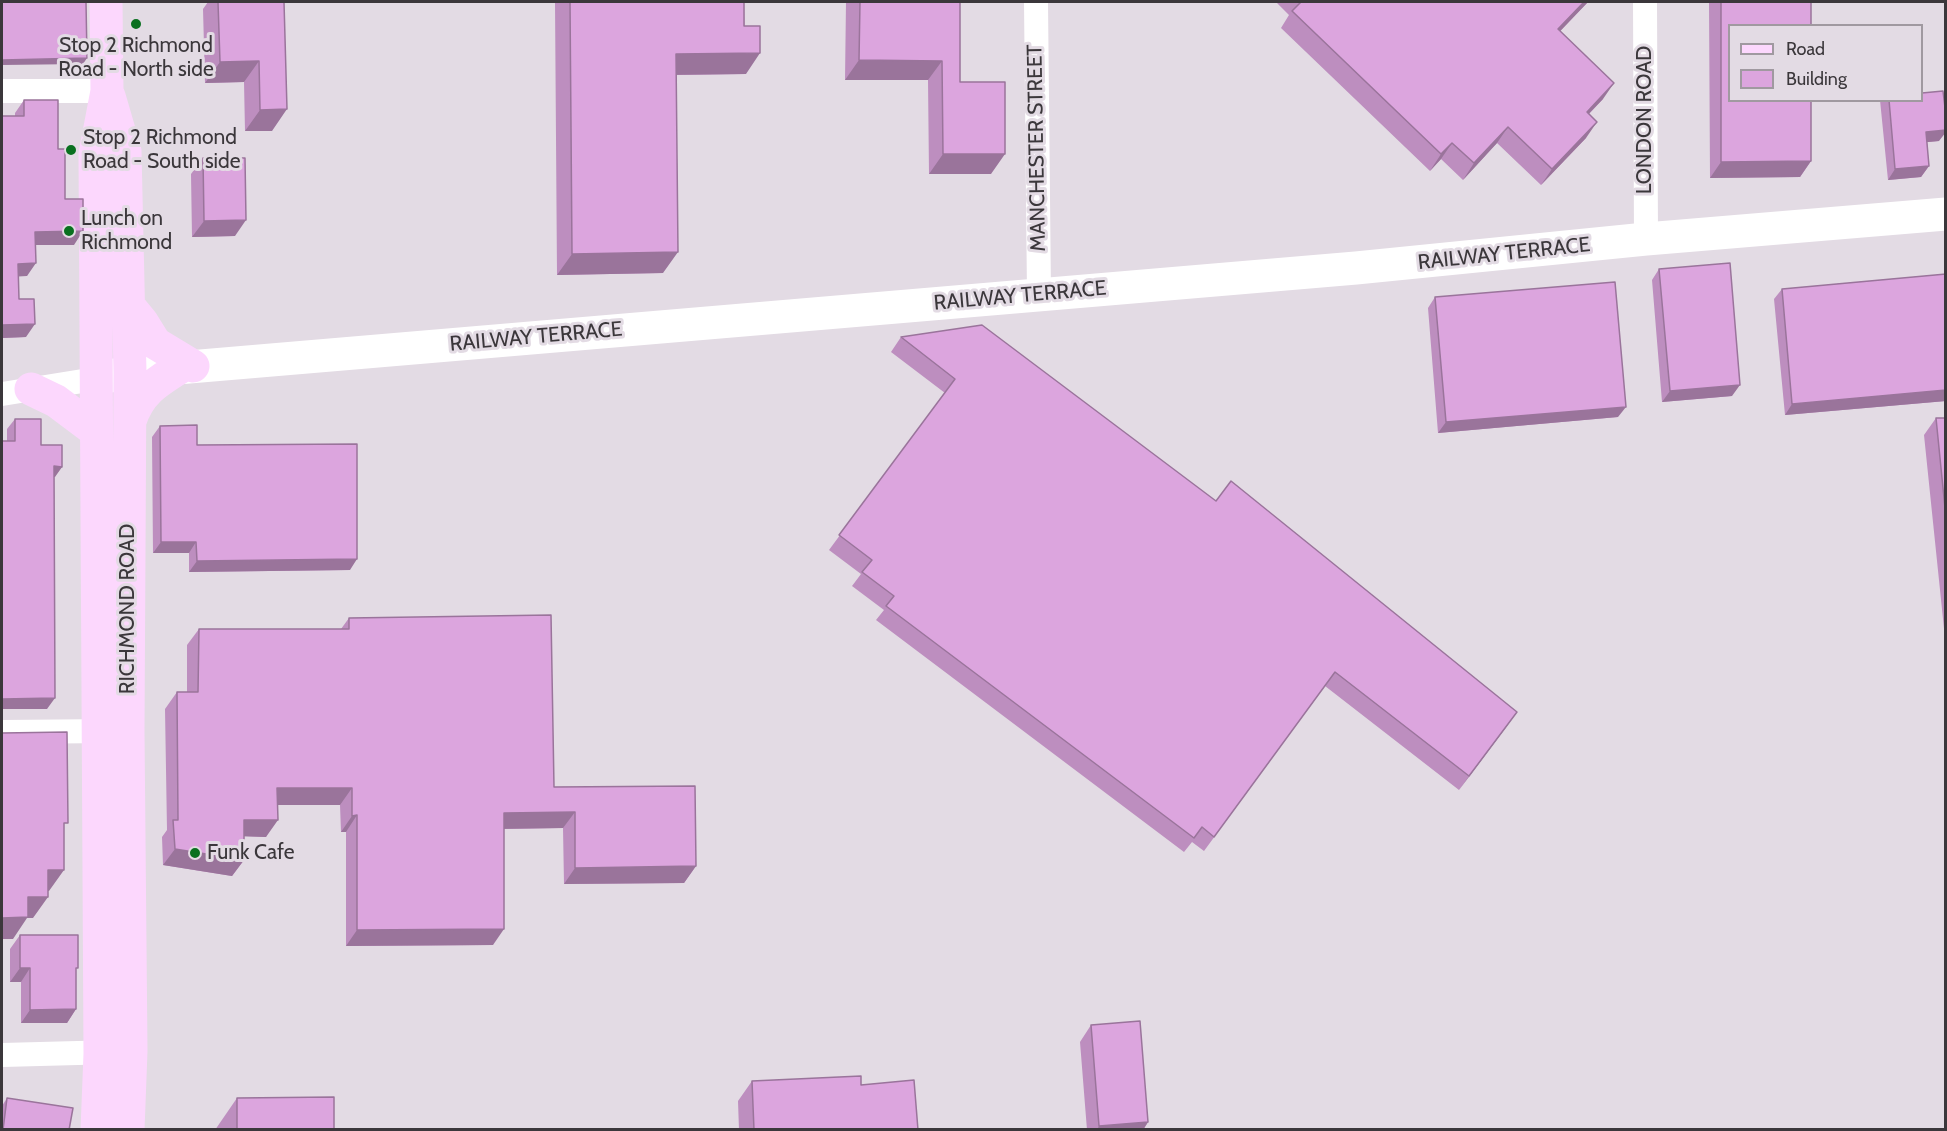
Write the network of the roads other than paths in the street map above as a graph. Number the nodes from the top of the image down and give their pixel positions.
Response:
1 (106, 2) edge
2 (1036, 2) edge
3 (1645, 2) edge
4 (107, 91) junction
5 (2, 92) edge
6 (1946, 214) edge
7 (1646, 239) junction
8 (1038, 295) junction
9 (128, 306) junction
10 (186, 367) junction
11 (130, 372) junction
12 (95, 379) junction
13 (16, 392) edge
14 (129, 423) junction
15 (96, 431) junction
16 (113, 731) junction
17 (2, 732) edge
18 (115, 1052) junction
19 (2, 1055) edge
20 (97, 1130) edge
21 (128, 1130) edge

1 - 4 main road, RICHMOND ROAD
2 - 8 street, MANCHESTER STREET
3 - 7 street, LONDON ROAD
4 - 5 street
4 - 9 main road, RICHMOND ROAD
4 - 12 main road, RICHMOND ROAD
6 - 7 main road, RAILWAY TERRACE
7 - 8 main road, RAILWAY TERRACE
8 - 10 main road, RAILWAY TERRACE
9 - 10 main road
9 - 11 main road, RICHMOND ROAD
10 - 11 main road, RAILWAY TERRACE
10 - 14 main road
11 - 12 main road, RAILWAY TERRACE
11 - 14 main road, RICHMOND ROAD
12 - 13 street
12 - 15 main road, RICHMOND ROAD
13 - 15 main road
14 - 16 main road, RICHMOND ROAD
15 - 16 main road, RICHMOND ROAD
16 - 17 street
16 - 18 main road, RICHMOND ROAD
18 - 19 street
18 - 20 main road, RICHMOND ROAD
18 - 21 main road, RICHMOND ROAD

